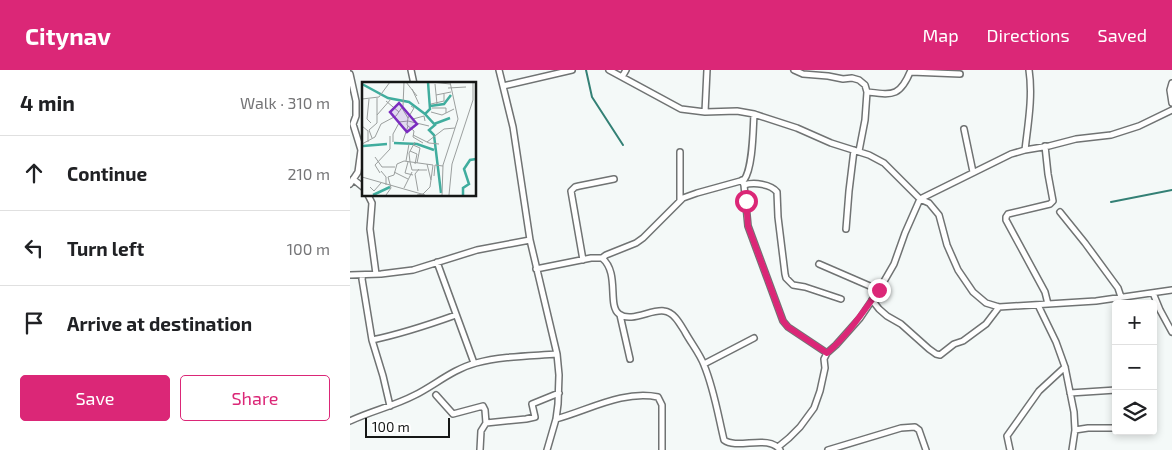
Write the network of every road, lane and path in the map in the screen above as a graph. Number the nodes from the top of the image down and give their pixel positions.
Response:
1 (499, 70) edge
2 (572, 70) edge
3 (608, 70) edge
4 (626, 70) edge
5 (707, 70) edge
6 (794, 70) edge
7 (853, 70) edge
8 (1029, 70) edge
9 (911, 71) edge
10 (350, 74) edge
11 (960, 74) dead end
12 (622, 77) junction
13 (852, 78) junction
14 (1172, 83) edge
15 (503, 86) junction
16 (867, 92) junction
17 (1172, 103) edge
18 (1172, 110) edge
19 (705, 112) junction
20 (754, 114) junction
21 (351, 124) edge
22 (964, 129) dead end
23 (1046, 146) junction
24 (1025, 150) junction
25 (856, 151) junction
26 (680, 152) dead end
27 (361, 171) edge
28 (973, 172) junction
29 (614, 179) dead end
30 (352, 182) edge
31 (743, 183) junction
32 (369, 196) edge
33 (920, 199) junction
34 (680, 200) junction
35 (1060, 212) dead end
36 (846, 229) dead end
37 (530, 240) junction
38 (602, 258) junction
39 (583, 260) junction
40 (436, 262) junction
41 (818, 264) dead end
42 (536, 269) junction
43 (376, 274) junction
44 (350, 275) edge
45 (363, 275) junction
46 (879, 290) junction
47 (1172, 290) edge
48 (1153, 293) junction
49 (1122, 297) junction
50 (841, 299) dead end
51 (872, 300) junction
52 (1048, 304) junction
53 (1038, 305) junction
54 (999, 307) junction
55 (456, 315) junction
56 (620, 315) junction
57 (1172, 332) edge
58 (754, 338) dead end
59 (372, 340) junction
60 (827, 353) junction
61 (557, 354) junction
62 (630, 359) dead end
63 (474, 363) junction
64 (704, 364) junction
65 (1065, 367) junction
66 (1112, 390) edge
67 (559, 393) junction
68 (1070, 393) junction
69 (436, 395) dead end
70 (390, 406) junction
71 (556, 418) junction
72 (350, 421) edge
73 (486, 423) junction
74 (1112, 428) edge
75 (1075, 430) junction
76 (779, 448) edge
77 (729, 449) edge
78 (480, 450) edge
79 (547, 450) edge
80 (662, 450) edge
81 (828, 450) edge
82 (926, 450) edge
83 (1010, 450) edge
84 (1072, 450) edge

1 - 15 street
2 - 15 street
3 - 12 street
4 - 12 street
5 - 19 street
6 - 13 street
7 - 13 street
8 - 24 street
9 - 11 street
9 - 16 street
10 - 21 street
12 - 19 street
13 - 16 street
14 - 17 street
15 - 37 street
16 - 25 street
18 - 23 street
19 - 20 street
20 - 25 street
20 - 31 street
21 - 27 street
22 - 28 street
23 - 24 street
23 - 52 street
24 - 28 street
25 - 33 street
25 - 36 street
26 - 34 street
27 - 30 street
28 - 33 street
29 - 39 street
31 - 34 street
31 - 50 street
31 - 60 street
32 - 43 street
33 - 46 street
33 - 54 street
34 - 38 street
35 - 49 street
37 - 40 street
37 - 42 street
38 - 39 street
38 - 56 street
39 - 42 street
40 - 43 street
40 - 55 street
41 - 46 street
42 - 61 street
43 - 45 street
44 - 45 street
45 - 59 street
46 - 51 street
47 - 48 street
48 - 49 street
48 - 57 street
49 - 52 street
51 - 54 street
51 - 60 street
52 - 53 street
53 - 54 street
53 - 65 street
55 - 59 street
55 - 63 street
56 - 62 street
56 - 64 street
58 - 64 street
59 - 70 street
60 - 76 street
61 - 63 street
61 - 67 street
63 - 70 street
64 - 77 street
65 - 68 street
65 - 83 street
66 - 68 street
67 - 71 street
67 - 73 street
68 - 75 street
69 - 73 street
70 - 72 street
71 - 79 street
71 - 80 street
73 - 78 street
74 - 75 street
75 - 84 street
76 - 77 street
81 - 82 street

